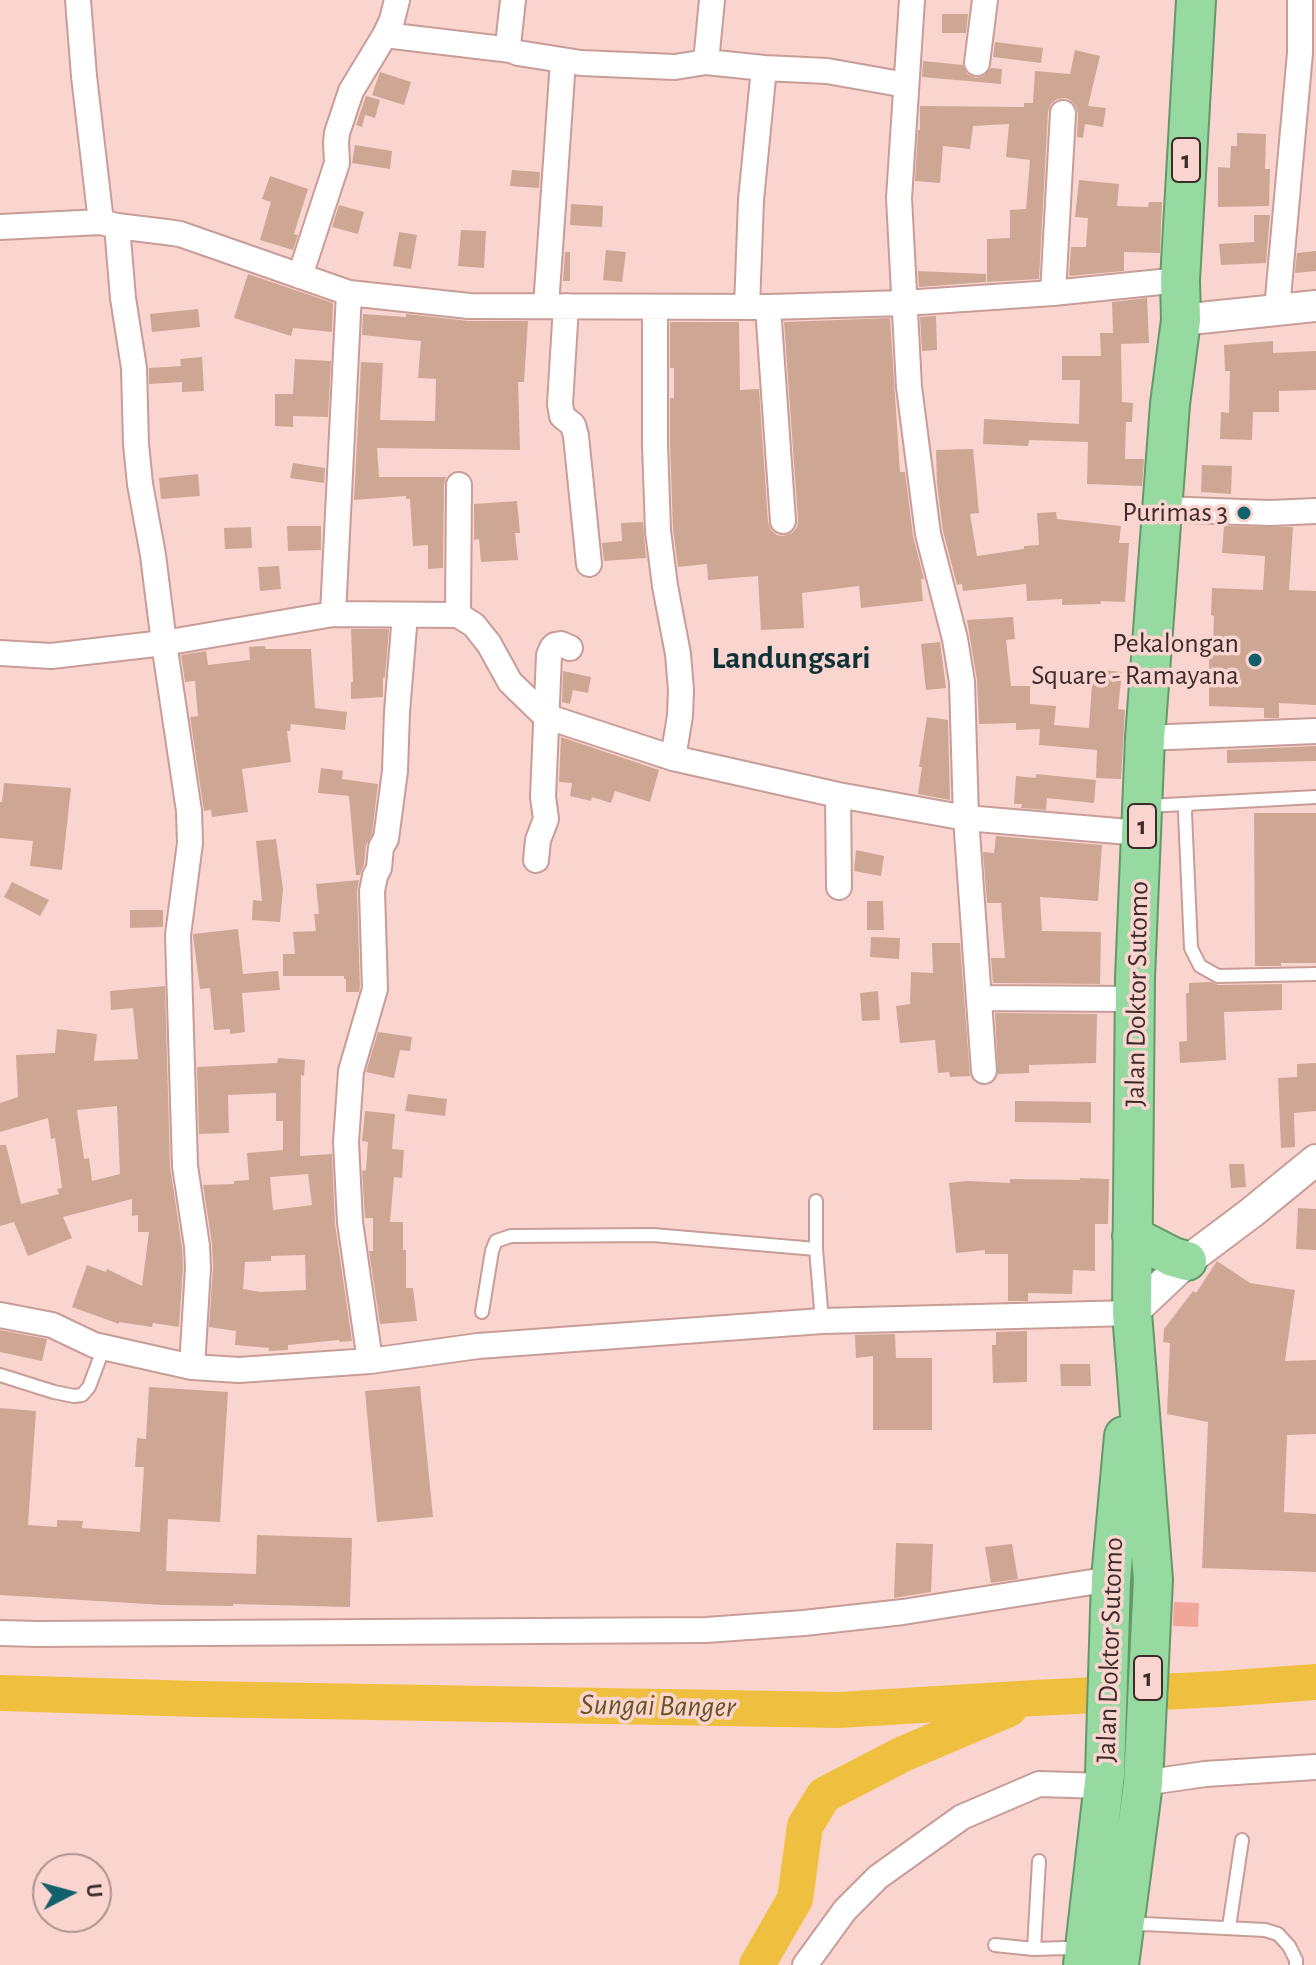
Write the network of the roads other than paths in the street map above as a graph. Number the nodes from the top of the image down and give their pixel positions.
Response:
1 (78, 0) edge
2 (397, 0) edge
3 (513, 0) edge
4 (712, 0) edge
5 (912, 0) edge
6 (985, 0) edge
7 (1196, 0) edge
8 (1300, 0) edge
9 (385, 35) junction
10 (511, 50) junction
11 (563, 61) junction
12 (706, 62) junction
13 (977, 63) dead end
14 (764, 68) junction
15 (906, 85) junction
16 (1063, 113) dead end
17 (109, 224) junction
18 (0, 227) edge
19 (300, 276) junction
20 (1180, 280) junction
21 (349, 293) junction
22 (1053, 293) junction
23 (904, 303) junction
24 (556, 306) junction
25 (1316, 306) edge
26 (655, 307) junction
27 (757, 307) junction
28 (1277, 309) junction
29 (1181, 320) junction
30 (459, 485) dead end
31 (1161, 509) junction
32 (1316, 511) edge
33 (783, 521) dead end
34 (589, 564) dead end
35 (333, 614) junction
36 (405, 615) junction
37 (458, 615) junction
38 (164, 643) junction
39 (570, 648) dead end
40 (0, 653) edge
41 (545, 716) junction
42 (1316, 731) edge
43 (1145, 738) junction
44 (673, 758) junction
45 (838, 795) junction
46 (1316, 797) edge
47 (1186, 805) junction
48 (966, 818) junction
49 (1142, 820) junction
50 (536, 860) dead end
51 (839, 887) dead end
52 (1316, 974) edge
53 (980, 998) junction
54 (1135, 999) junction
55 (984, 1071) dead end
56 (1316, 1160) edge
57 (816, 1201) dead end
58 (1132, 1236) junction
59 (816, 1249) junction
60 (1187, 1261) junction
61 (482, 1312) dead end
62 (0, 1315) edge
63 (822, 1321) junction
64 (1133, 1324) junction
65 (104, 1347) junction
66 (370, 1361) junction
67 (192, 1367) junction
68 (0, 1375) edge
69 (1111, 1580) junction
70 (0, 1633) edge
71 (1316, 1767) edge
72 (1143, 1779) junction
73 (1104, 1780) junction
74 (1242, 1840) dead end
75 (1039, 1861) dead end
76 (1124, 1926) junction
77 (1229, 1927) junction
78 (995, 1945) dead end
79 (1034, 1949) junction
80 (1083, 1959) edge
81 (805, 1965) edge
82 (1119, 1965) edge
83 (1296, 1965) edge

1 - 17 street
2 - 9 street
3 - 10 street
4 - 12 street
5 - 15 street
6 - 13 street
7 - 20 highway, 1
8 - 28 street
9 - 10 street
9 - 19 street
10 - 11 street
11 - 12 street
11 - 24 street
12 - 14 street
14 - 15 street
14 - 27 street
15 - 23 street
16 - 22 street
17 - 18 street
17 - 19 street
17 - 38 street
19 - 21 street
20 - 22 street
20 - 29 highway, 1
21 - 24 street
21 - 35 street
22 - 23 street
23 - 27 street
23 - 48 street
24 - 26 street
24 - 34 street
25 - 28 street
26 - 27 street
26 - 44 street
27 - 33 street
28 - 29 street
29 - 31 highway, Jalan Doktor Sutomo / 1
30 - 37 street
31 - 32 street
31 - 43 highway, Jalan Doktor Sutomo / 1
35 - 36 street
35 - 38 street
36 - 37 street
36 - 66 street
37 - 41 street
38 - 40 street
38 - 67 street
39 - 41 street
41 - 44 street
41 - 50 street
42 - 43 street
43 - 49 highway, Jalan Doktor Sutomo / 1
44 - 45 street
45 - 48 street
45 - 51 street
46 - 47 lane
47 - 49 lane
47 - 52 lane
48 - 49 street
48 - 53 street
49 - 54 highway, Jalan Doktor Sutomo / 1
53 - 54 street
53 - 55 street
54 - 58 highway, Jalan Doktor Sutomo / 1
56 - 60 street
57 - 59 lane
58 - 60 highway
58 - 64 highway, Jalan Doktor Sutomo / 1
59 - 61 lane
59 - 63 lane
60 - 64 street
62 - 65 street
63 - 64 street
63 - 66 street
64 - 69 highway, Jalan Doktor Sutomo / 1
64 - 72 highway, Jalan Doktor Sutomo / 1
65 - 67 street
65 - 68 lane
66 - 67 street
69 - 70 street
69 - 73 highway, Jalan Doktor Sutomo / 1
71 - 72 street
72 - 76 highway, Jalan Doktor Sutomo / 1
73 - 80 highway, Jalan Doktor Sutomo / 1
73 - 81 street
74 - 77 lane
75 - 79 lane
76 - 77 lane
76 - 82 highway, Jalan Doktor Sutomo / 1
77 - 83 lane
78 - 79 lane
79 - 80 lane

